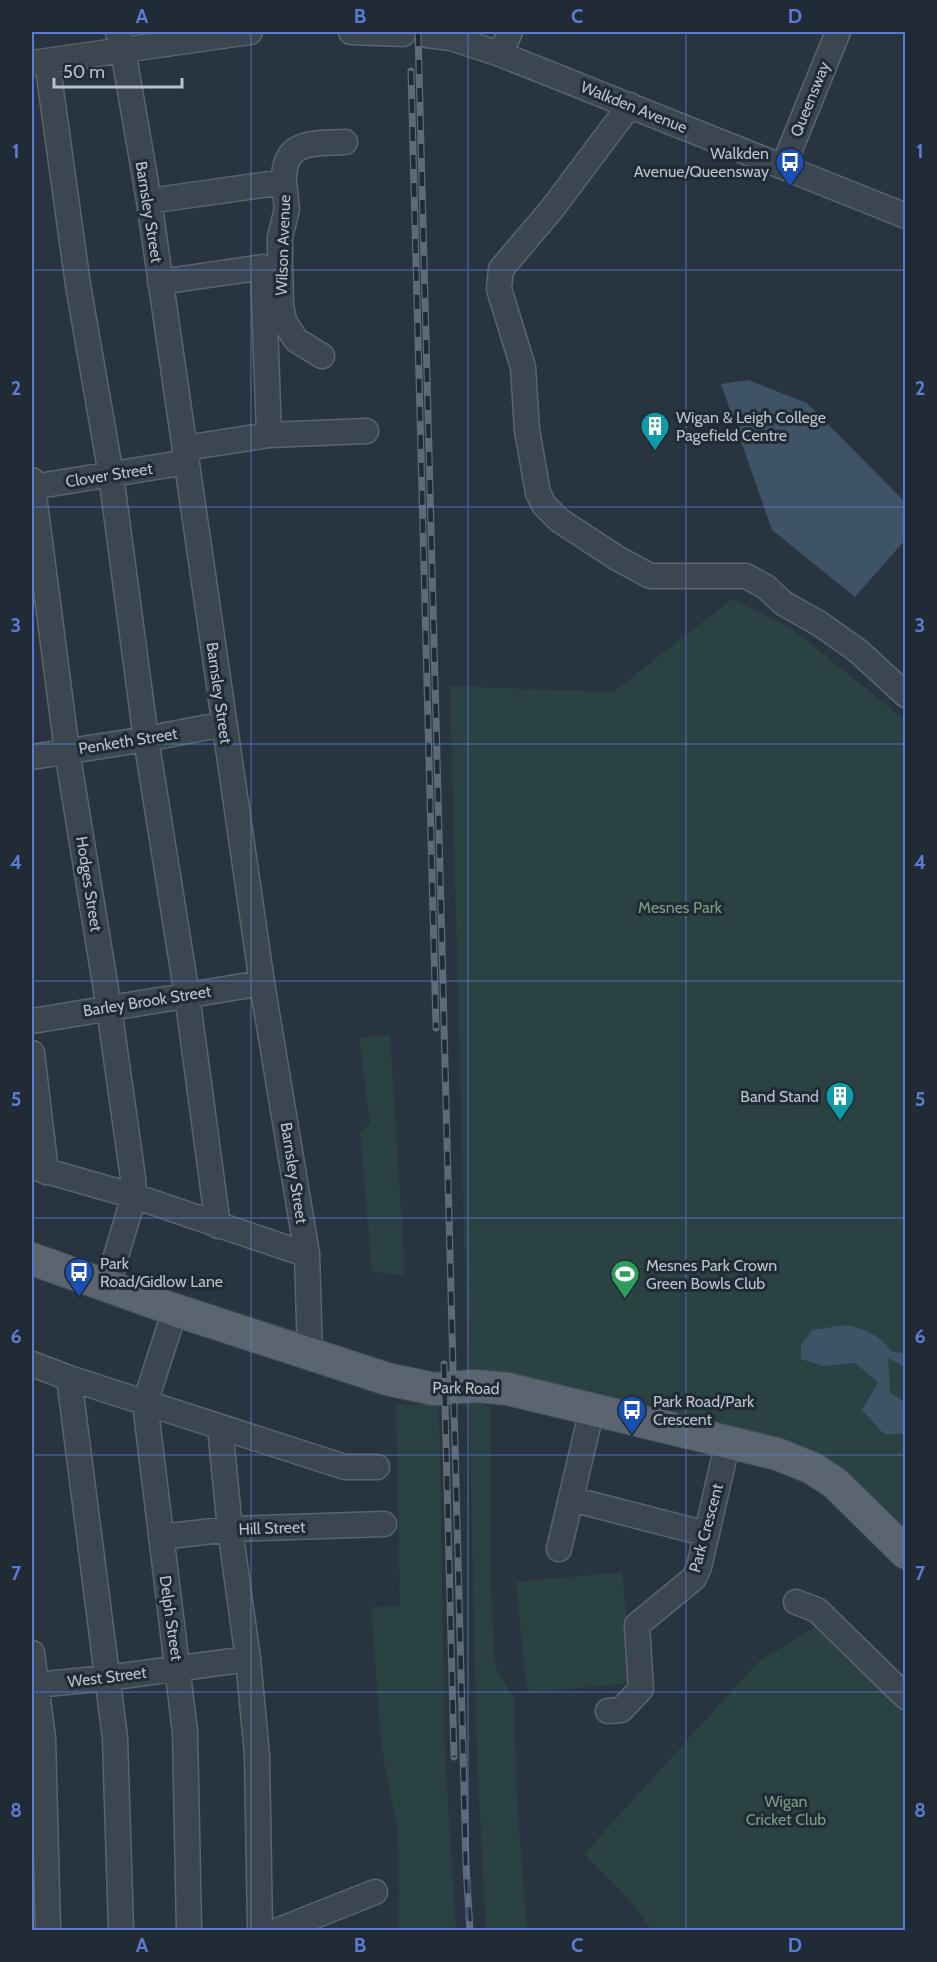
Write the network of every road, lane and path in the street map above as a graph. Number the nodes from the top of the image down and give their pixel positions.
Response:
1 (250, 32) edge
2 (351, 32) edge
3 (510, 32) edge
4 (838, 32) edge
5 (121, 41) edge
6 (500, 54) junction
7 (39, 62) edge
8 (630, 105) junction
9 (345, 142) dead end
10 (783, 167) junction
11 (284, 182) junction
12 (148, 201) junction
13 (906, 216) edge
14 (160, 282) junction
15 (322, 356) dead end
16 (366, 431) dead end
17 (269, 435) junction
18 (186, 455) junction
19 (111, 475) junction
20 (32, 485) edge
21 (906, 695) edge
22 (224, 724) junction
23 (146, 739) junction
24 (67, 751) junction
25 (32, 757) edge
26 (262, 982) junction
27 (187, 995) junction
28 (109, 1008) junction
29 (32, 1021) edge
30 (32, 1053) edge
31 (39, 1170) edge
32 (134, 1196) junction
33 (218, 1226) junction
34 (307, 1254) junction
35 (32, 1258) edge
36 (107, 1286) junction
37 (175, 1310) junction
38 (310, 1354) junction
39 (32, 1364) edge
40 (69, 1378) junction
41 (145, 1403) junction
42 (592, 1409) junction
43 (220, 1427) junction
44 (728, 1441) junction
45 (377, 1467) dead end
46 (571, 1499) junction
47 (384, 1524) dead end
48 (230, 1529) junction
49 (707, 1534) junction
50 (160, 1537) junction
51 (559, 1549) dead end
52 (906, 1553) edge
53 (796, 1602) dead end
54 (248, 1659) junction
55 (178, 1668) junction
56 (33, 1670) edge
57 (107, 1678) junction
58 (906, 1697) edge
59 (608, 1711) dead end
60 (375, 1892) dead end
61 (48, 1930) edge
62 (121, 1930) edge
63 (189, 1930) edge
64 (260, 1930) edge
65 (279, 1930) edge

1 - 5 street
2 - 6 street, Walkden Avenue
3 - 6 street
4 - 10 street, Queensway
5 - 7 street
5 - 12 street, Barnsley Street
6 - 8 street, Walkden Avenue
7 - 19 street
8 - 10 street, Walkden Avenue
8 - 21 street
9 - 11 street
10 - 13 street, Walkden Avenue
11 - 12 street, Wilson Avenue
11 - 15 street, Wilson Avenue
12 - 14 street, Barnsley Street
14 - 17 street
14 - 18 street, Barnsley Street
16 - 17 street, Clover Street
17 - 18 street, Clover Street
18 - 19 street, Clover Street
18 - 22 street, Barnsley Street
19 - 20 street, Clover Street
19 - 23 street
20 - 24 street, Hodges Street
22 - 23 street, Penketh Street
22 - 26 street, Barnsley Street
23 - 24 street, Penketh Street
23 - 27 street
24 - 25 street, Penketh Street
24 - 28 street, Hodges Street
26 - 27 street, Barley Brook Street
26 - 34 street, Barnsley Street
27 - 28 street, Barley Brook Street
27 - 33 street
28 - 29 street, Barley Brook Street
28 - 32 street, Hodges Street
30 - 31 street
31 - 32 street
32 - 33 street
32 - 36 street, Hodges Street
33 - 34 street
34 - 38 street, Barnsley Street
35 - 36 main road, Park Road
36 - 37 main road, Park Road
37 - 38 main road, Park Road
37 - 41 street, Delph Street
38 - 42 main road, Park Road
39 - 40 street
40 - 41 street
40 - 57 street
41 - 43 street
41 - 50 street, Delph Street
42 - 44 main road, Park Road
42 - 46 street
43 - 45 street
43 - 48 street
44 - 49 street, Park Crescent
44 - 52 main road, Park Road
46 - 49 street
46 - 51 street
47 - 48 street, Hill Street
48 - 50 street, Hill Street
48 - 54 street
49 - 59 street, Park Crescent
50 - 55 street, Delph Street
53 - 58 street
54 - 55 street, West Street
54 - 64 street
55 - 57 street, West Street
55 - 63 street, Delph Street
56 - 57 street, West Street
56 - 61 street
57 - 62 street
60 - 65 street

